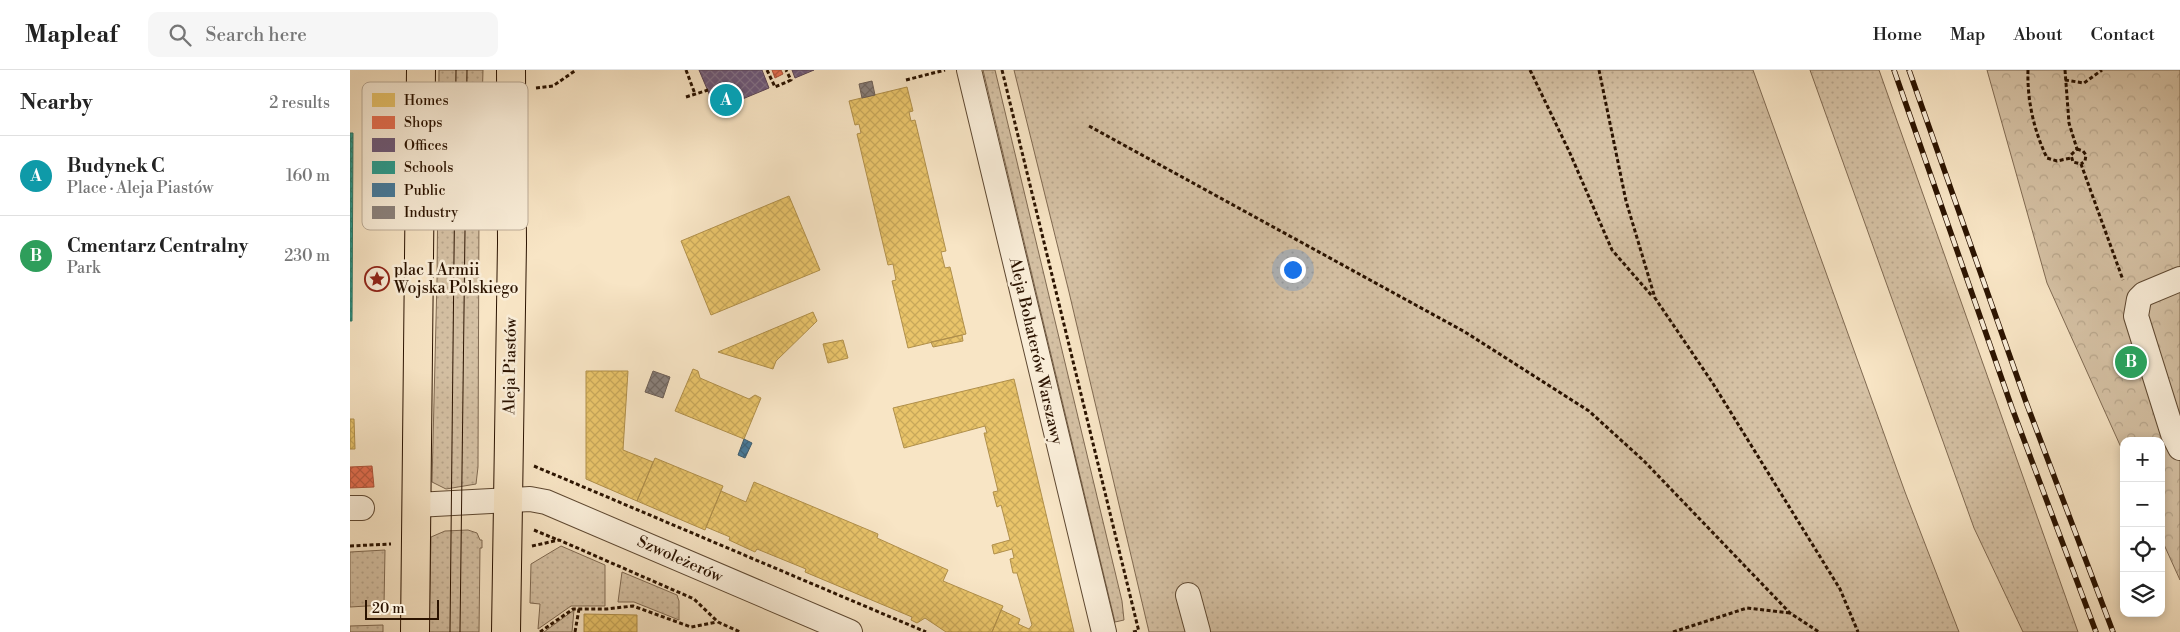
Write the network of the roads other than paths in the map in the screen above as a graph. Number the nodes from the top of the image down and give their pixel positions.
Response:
1 (969, 70) edge
2 (419, 230) edge
3 (512, 230) edge
4 (2180, 279) edge
5 (2180, 448) edge
6 (507, 500) junction
7 (416, 505) junction
8 (1188, 595) dead end
9 (415, 632) edge
10 (506, 632) edge
11 (850, 632) edge
12 (1104, 632) edge
13 (1198, 632) edge

1 - 12 street, Aleja Bohaterów Warszawy
2 - 7 main road
3 - 6 main road, Aleja Piastów
4 - 5 street
6 - 7 street
6 - 10 main road, Aleja Piastów
6 - 11 street, Szwoleżerów
7 - 9 main road
8 - 13 street

